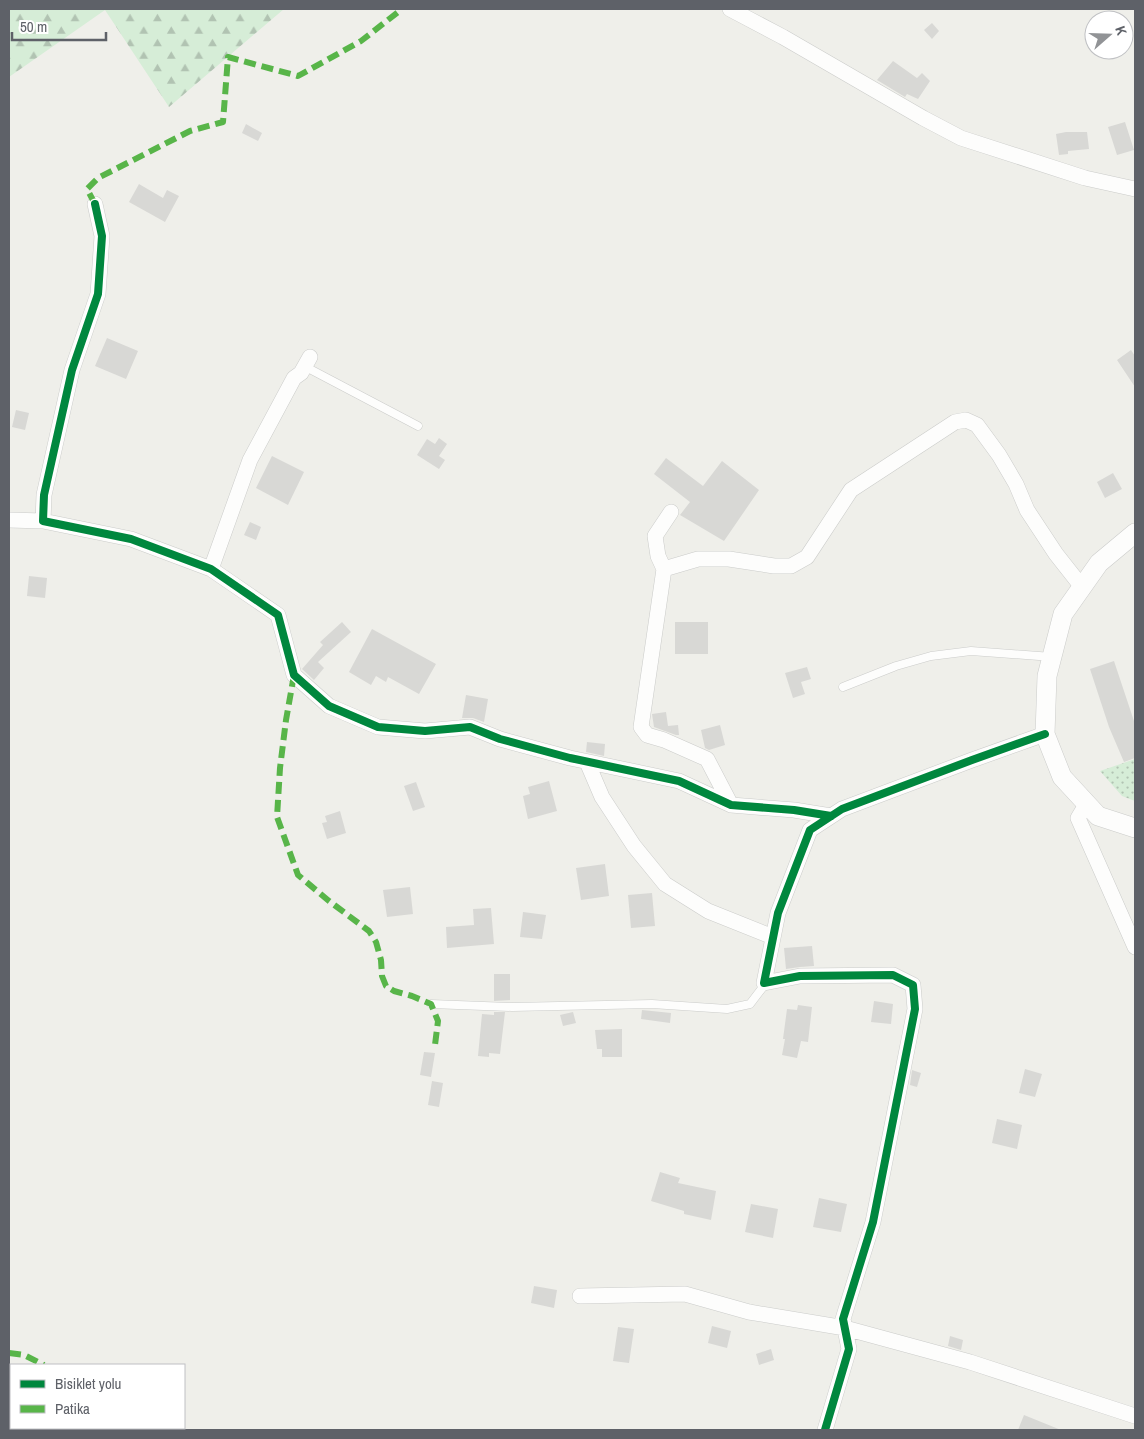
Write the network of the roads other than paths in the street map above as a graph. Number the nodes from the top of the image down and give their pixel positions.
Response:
1 (730, 9) edge
2 (1135, 189) edge
3 (95, 204) dead end
4 (307, 362) joint
5 (418, 426) dead end
6 (671, 512) dead end
7 (9, 520) edge
8 (43, 521) junction
9 (1135, 533) edge
10 (211, 569) junction
11 (664, 569) junction
12 (1082, 586) junction
13 (1052, 657) junction
14 (844, 687) dead end
15 (1045, 734) junction
16 (587, 762) junction
17 (1087, 803) junction
18 (731, 805) junction
19 (832, 816) junction
20 (1135, 828) edge
21 (773, 937) junction
22 (1135, 946) edge
23 (764, 983) junction
24 (431, 1004) dead end
25 (580, 1296) dead end
26 (845, 1328) junction
27 (1135, 1416) edge
28 (825, 1430) edge

1 - 2 street
3 - 8 street
4 - 5 lane
4 - 10 street
6 - 11 street
7 - 8 street
8 - 10 street
9 - 12 street
10 - 16 street
11 - 12 street
11 - 18 street
12 - 13 street
13 - 14 lane
13 - 15 street
15 - 17 street
15 - 19 street
16 - 18 street
16 - 21 street
17 - 20 street
17 - 22 street
18 - 19 street
19 - 21 street
21 - 23 street
23 - 24 lane
23 - 26 street
25 - 26 street
26 - 27 street
26 - 28 street

